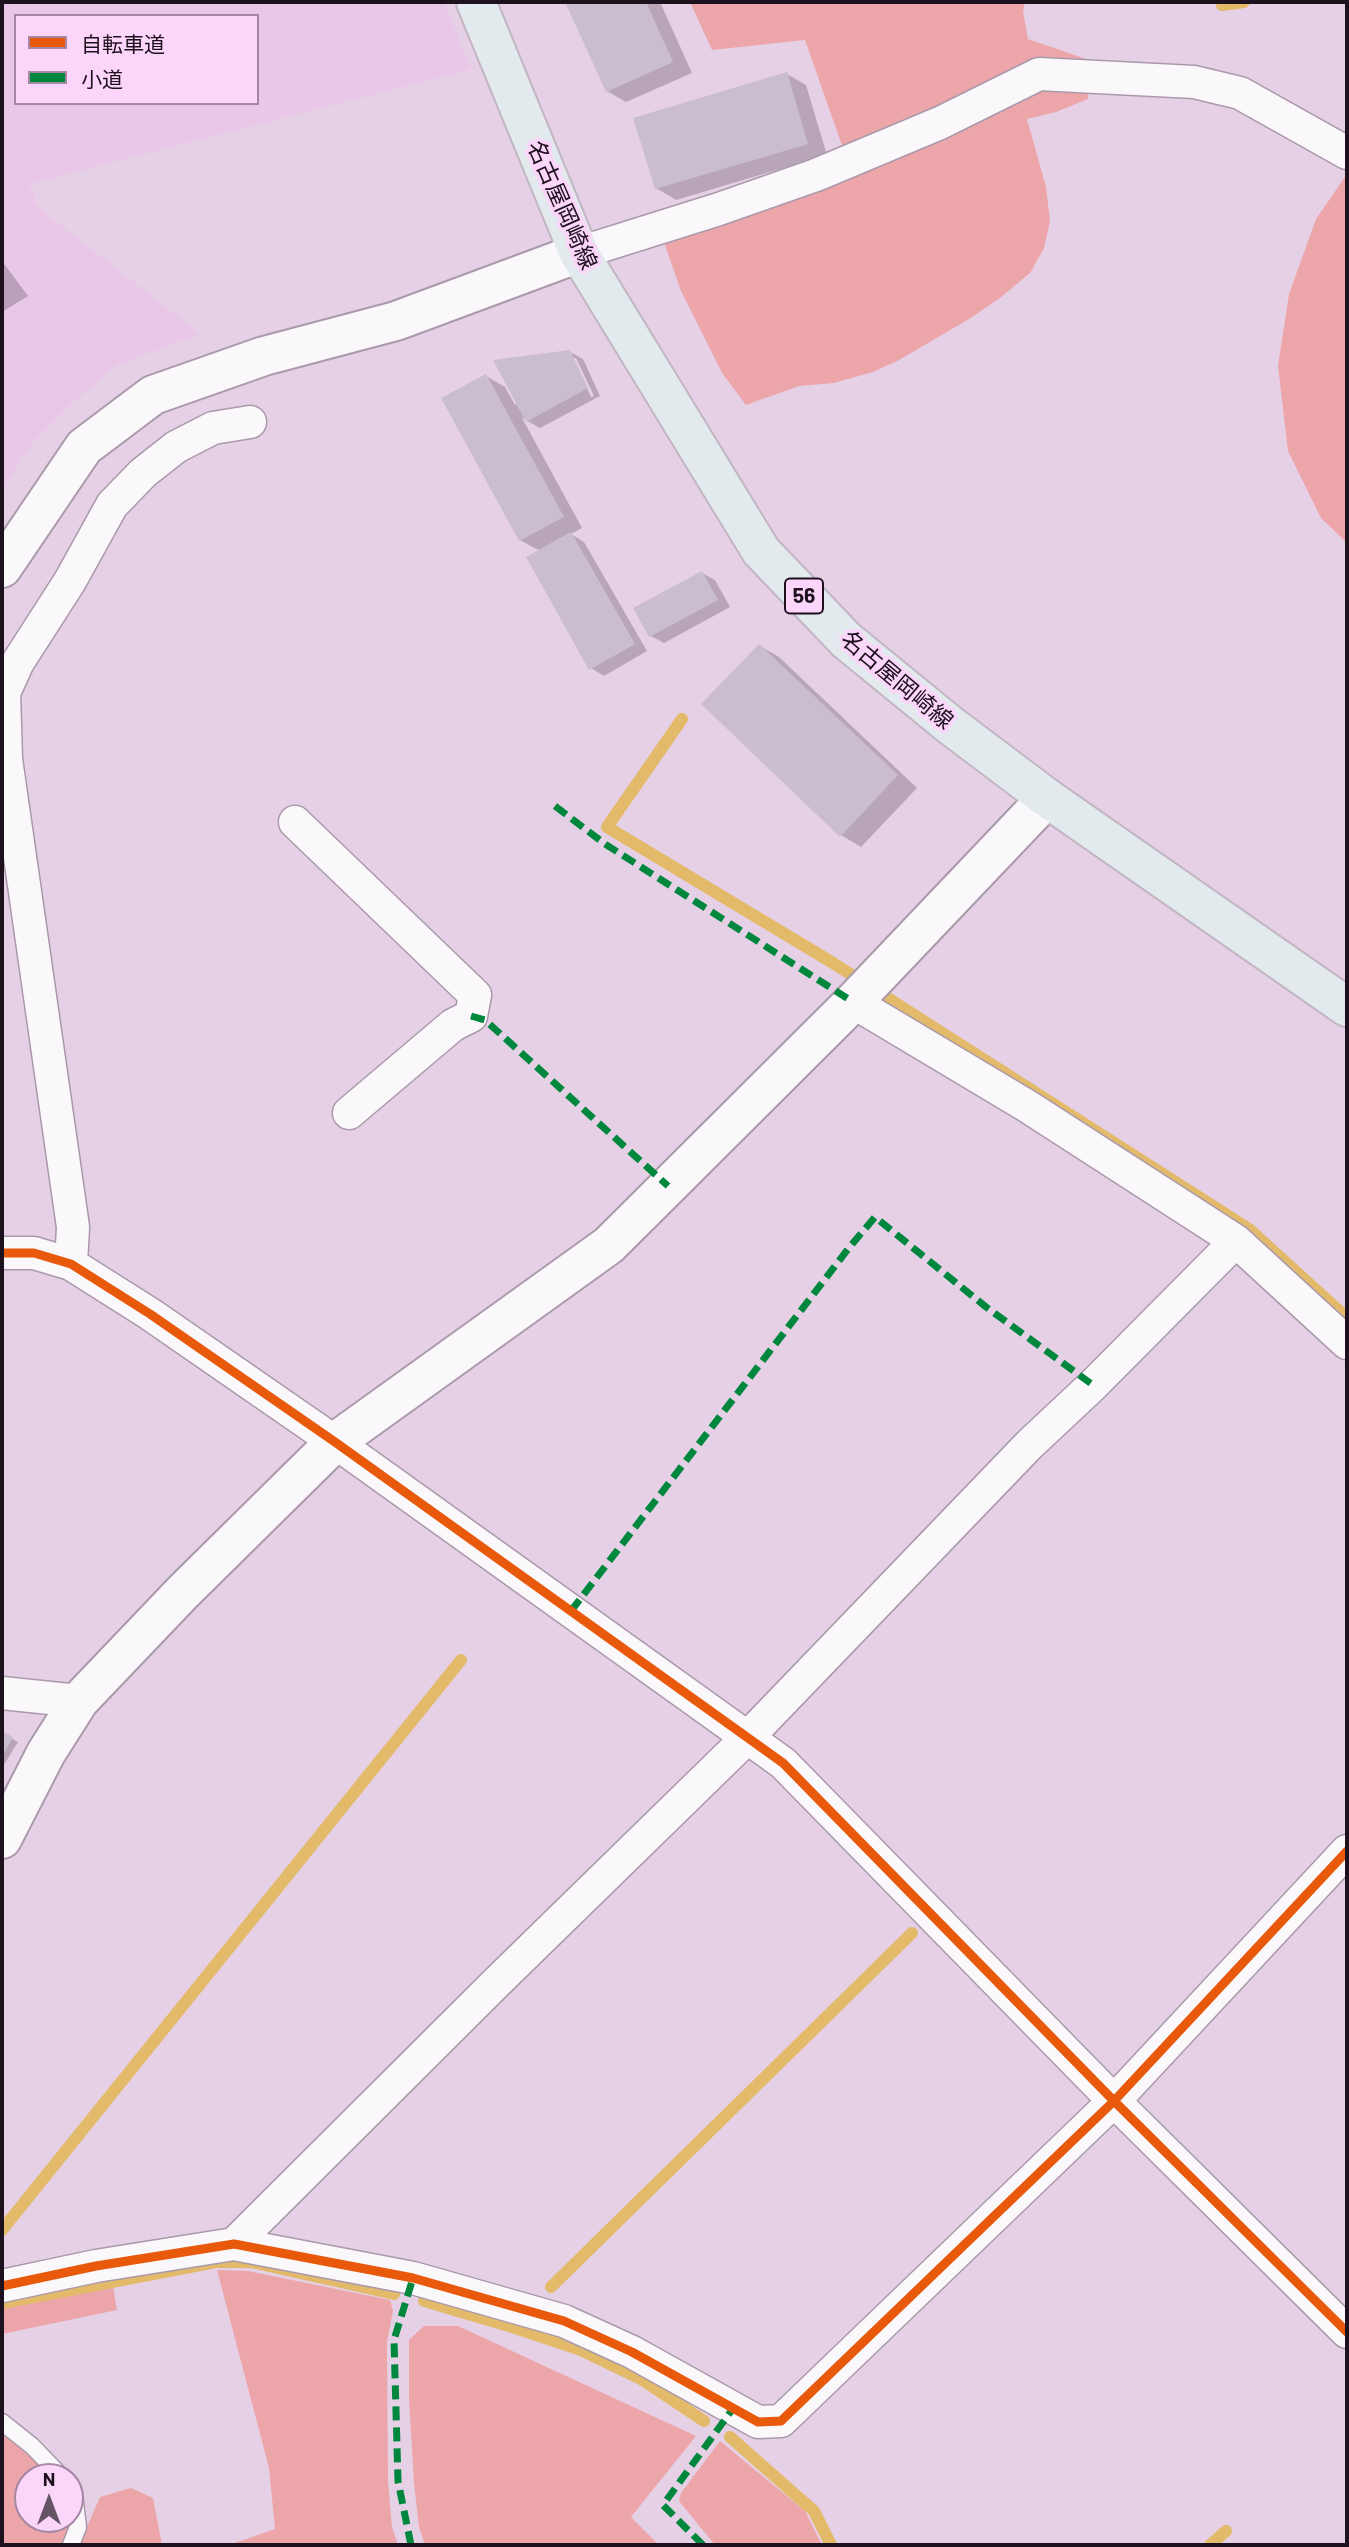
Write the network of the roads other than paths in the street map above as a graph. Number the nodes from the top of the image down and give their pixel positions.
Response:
1 (476, 2) edge
2 (1347, 153) edge
3 (579, 253) junction
4 (250, 422) dead end
5 (2, 568) edge
6 (1047, 798) junction
7 (295, 822) dead end
8 (853, 1002) junction
9 (1347, 1007) edge
10 (349, 1113) dead end
11 (1236, 1241) junction
12 (2, 1253) edge
13 (71, 1264) junction
14 (1347, 1343) edge
15 (335, 1442) junction
16 (2, 1693) edge
17 (79, 1701) junction
18 (747, 1738) junction
19 (2, 1839) edge
20 (1347, 1852) edge
21 (1114, 2101) junction
22 (234, 2244) junction
23 (2, 2286) edge
24 (1347, 2332) edge
25 (2, 2422) edge
26 (48, 2463) edge

1 - 3 main road, 名古屋岡崎線 / 56
2 - 3 street
3 - 5 street
3 - 6 main road, 名古屋岡崎線 / 56
4 - 13 street
6 - 8 street
6 - 9 main road, 名古屋岡崎線 / 56
7 - 10 street
8 - 11 street
8 - 15 street
11 - 14 street
11 - 18 street
12 - 13 street
13 - 15 street
15 - 17 street
15 - 18 street
16 - 17 street
17 - 19 street
18 - 21 street
18 - 22 street
20 - 21 street
21 - 22 street
21 - 24 street
22 - 23 street
25 - 26 lane

